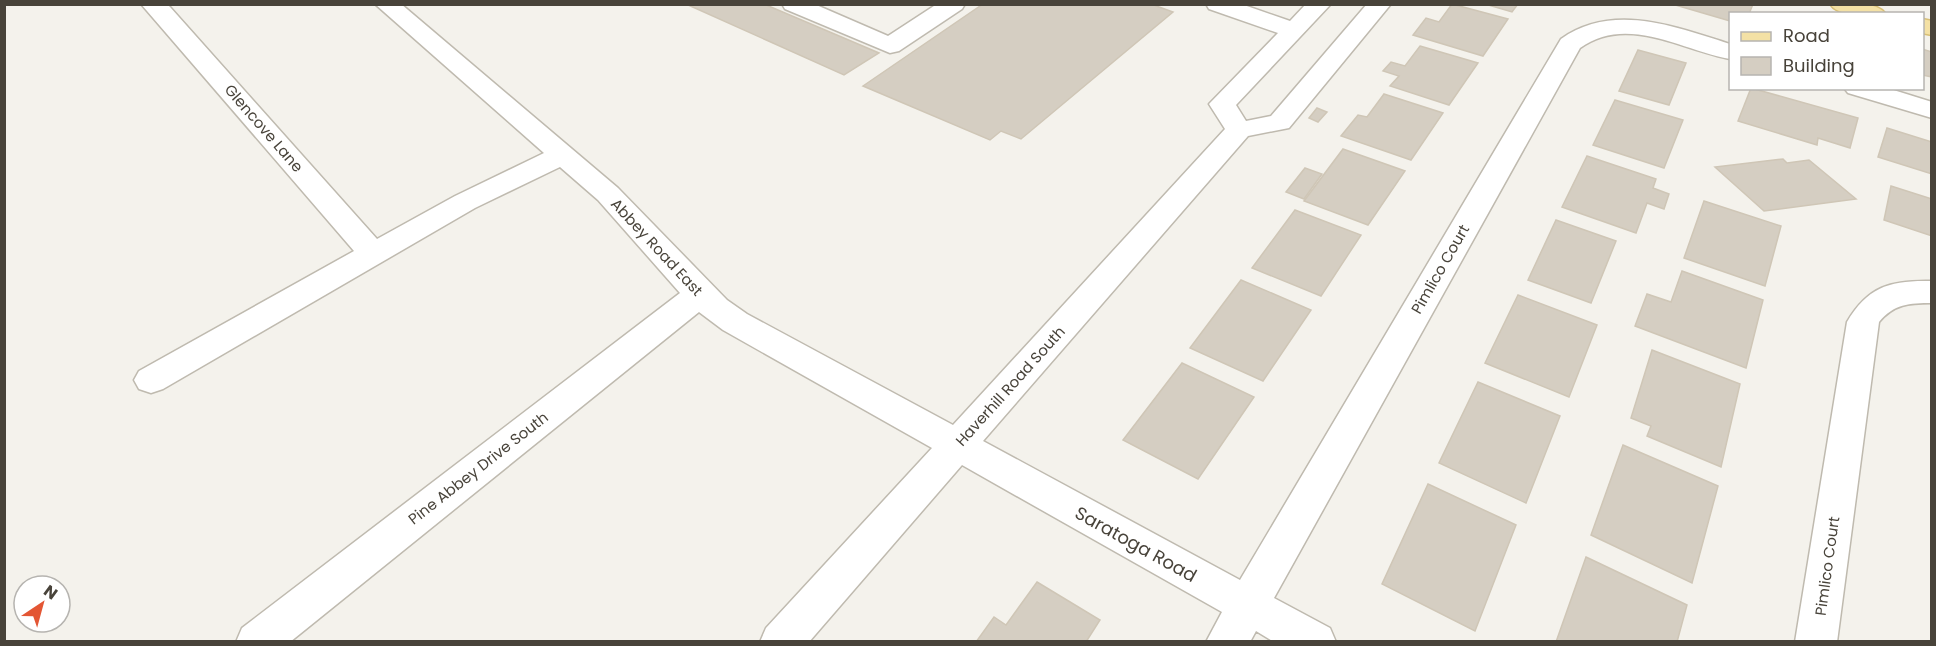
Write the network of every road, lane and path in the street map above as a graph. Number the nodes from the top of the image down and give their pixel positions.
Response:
1 (152, 4) edge
2 (386, 4) edge
3 (793, 4) edge
4 (954, 4) edge
5 (1217, 4) edge
6 (1320, 4) edge
7 (1380, 4) edge
8 (1841, 4) edge
9 (1868, 12) edge
10 (1295, 31) junction
11 (1729, 51) edge
12 (1864, 90) edge
13 (1932, 110) edge
14 (1239, 130) junction
15 (563, 155) junction
16 (373, 254) junction
17 (1932, 292) edge
18 (700, 294) junction
19 (151, 380) dead end
20 (958, 445) junction
21 (1247, 606) junction
22 (257, 642) edge
23 (781, 642) edge
24 (1227, 642) edge
25 (1315, 642) edge
26 (1816, 642) edge

1 - 16 street, Glencove Lane
2 - 15 street, Abbey Road East
3 - 4 street
5 - 10 street
6 - 10 street
7 - 14 street
8 - 9 main road
10 - 14 street
11 - 21 street, Pimlico Court
12 - 13 street
14 - 20 street, Haverhill Road South
15 - 16 street
15 - 18 street, Abbey Road East
16 - 19 street
17 - 26 street, Pimlico Court
18 - 20 street, Abbey Road East
18 - 22 street, Pine Abbey Drive South
20 - 21 street, Saratoga Road
20 - 23 street, Haverhill Road South
21 - 24 street, Pimlico Court
21 - 25 street, Saratoga Road

